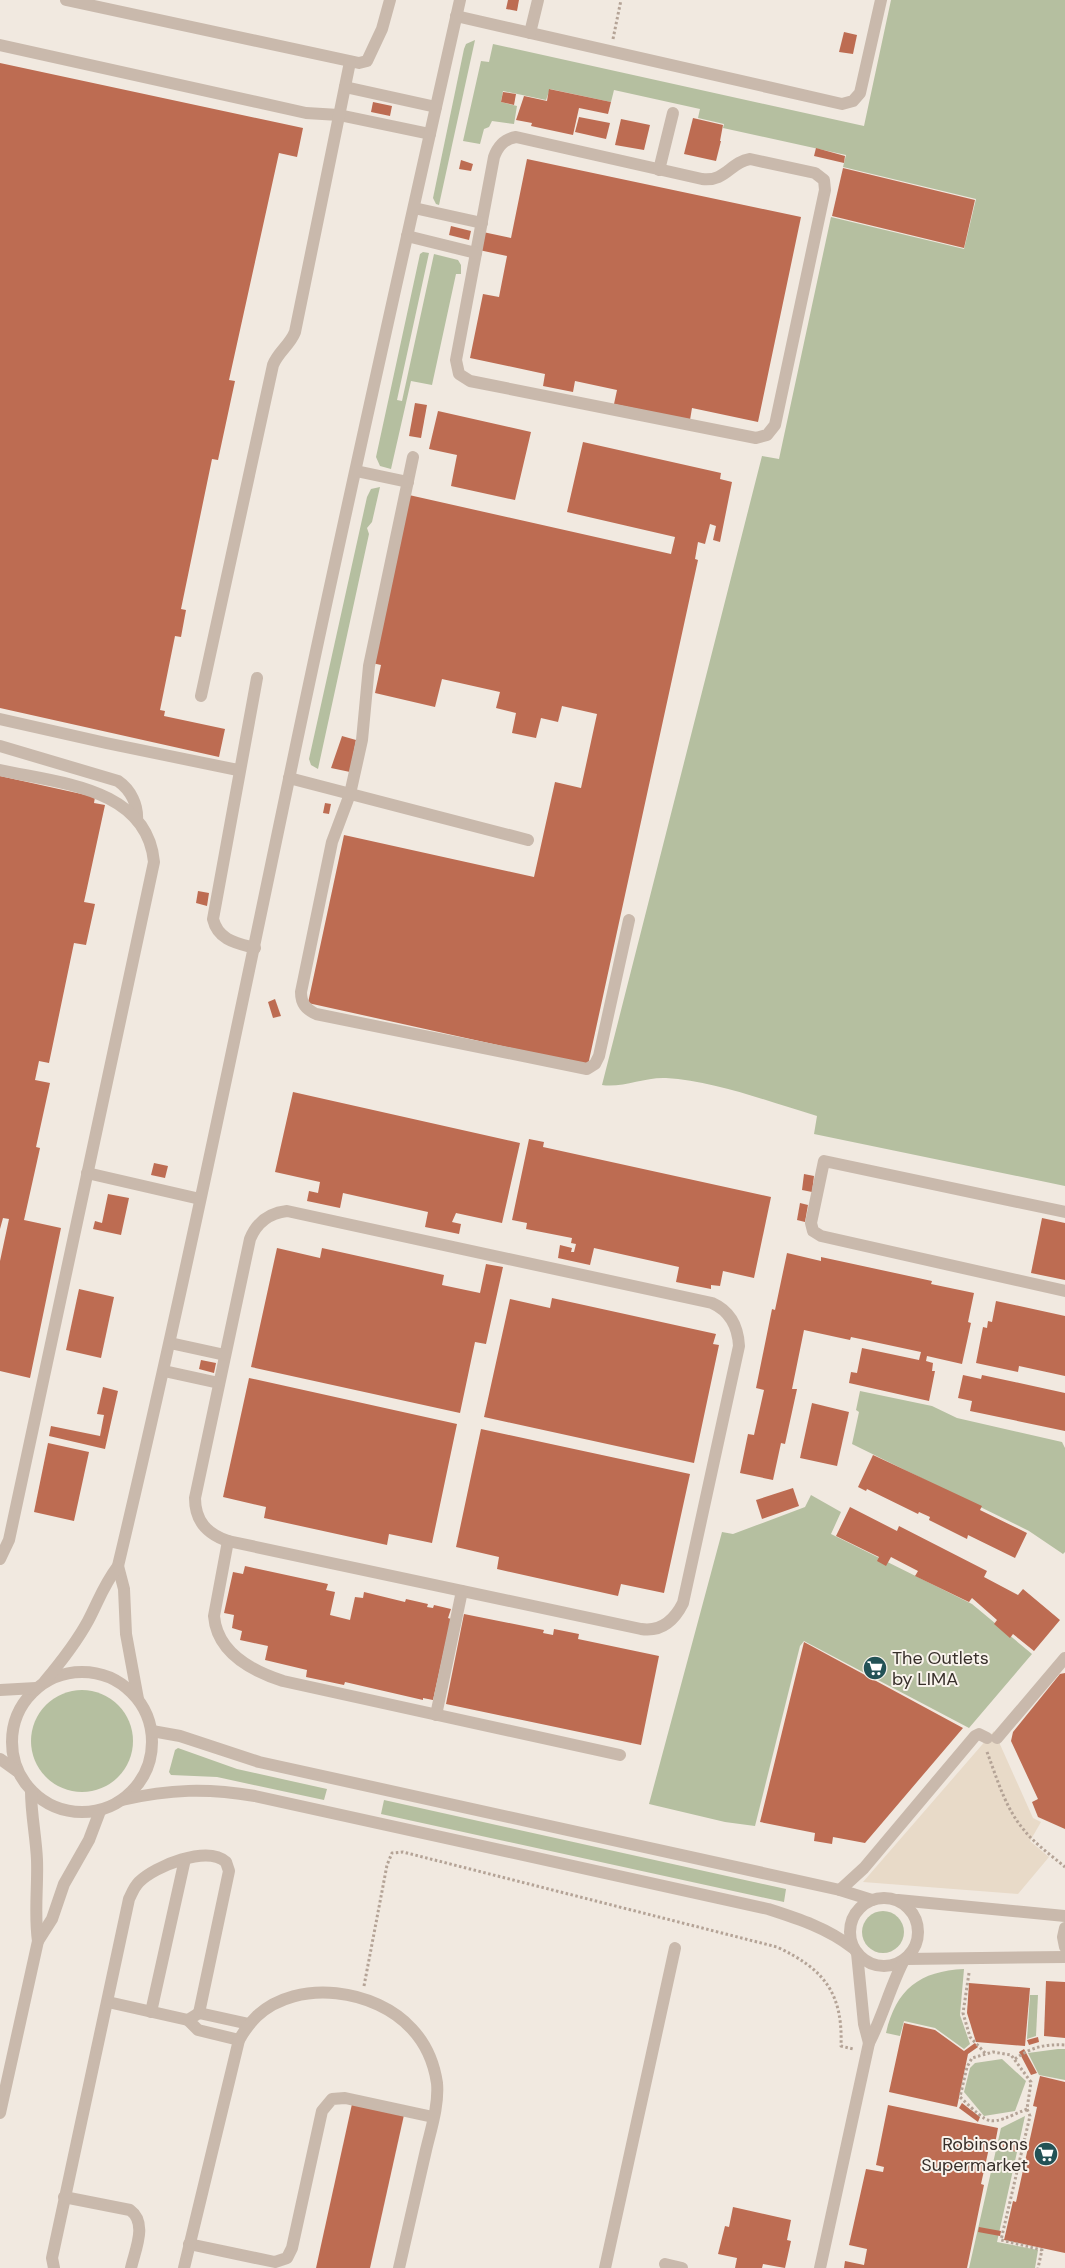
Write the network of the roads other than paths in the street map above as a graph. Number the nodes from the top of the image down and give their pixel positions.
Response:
1 (66, 0) edge
2 (390, 0) edge
3 (460, 0) edge
4 (538, 0) edge
5 (881, 0) edge
6 (456, 16) junction
7 (530, 33) junction
8 (0, 45) edge
9 (350, 62) junction
10 (345, 87) junction
11 (436, 106) junction
12 (672, 113) dead end
13 (339, 115) junction
14 (430, 134) junction
15 (659, 170) junction
16 (414, 208) junction
17 (482, 223) junction
18 (407, 236) junction
19 (476, 253) junction
20 (413, 457) dead end
21 (356, 471) junction
22 (408, 482) junction
23 (257, 678) dead end
24 (201, 696) dead end
25 (0, 719) edge
26 (0, 746) edge
27 (0, 770) edge
28 (238, 770) junction
29 (289, 778) junction
30 (350, 794) junction
31 (137, 820) junction
32 (528, 840) dead end
33 (629, 920) dead end
34 (254, 948) junction
35 (87, 1173) junction
36 (200, 1199) junction
37 (1065, 1212) edge
38 (1065, 1290) edge
39 (170, 1342) junction
40 (225, 1355) junction
41 (164, 1371) junction
42 (219, 1383) junction
43 (228, 1541) junction
44 (0, 1560) edge
45 (118, 1566) junction
46 (462, 1591) junction
47 (1065, 1658) edge
48 (40, 1684) junction
49 (0, 1690) edge
50 (138, 1699) junction
51 (436, 1715) junction
52 (152, 1731) junction
53 (620, 1755) dead end
54 (0, 1759) edge
55 (17, 1770) junction
56 (31, 1791) junction
57 (122, 1800) junction
58 (100, 1811) junction
59 (185, 1859) junction
60 (840, 1890) junction
61 (872, 1900) junction
62 (897, 1900) junction
63 (1065, 1916) edge
64 (1065, 1928) edge
65 (38, 1941) junction
66 (1065, 1947) edge
67 (675, 1948) dead end
68 (855, 1950) junction
69 (1065, 1957) edge
70 (905, 1959) junction
71 (108, 2002) junction
72 (151, 2012) junction
73 (193, 2017) junction
74 (249, 2024) junction
75 (239, 2040) junction
76 (868, 2047) junction
77 (0, 2113) edge
78 (433, 2117) junction
79 (64, 2198) junction
80 (189, 2244) junction
81 (665, 2264) dead end
82 (54, 2268) edge
83 (131, 2268) edge
84 (184, 2268) edge
85 (399, 2268) edge
86 (605, 2268) edge
87 (682, 2268) edge
88 (820, 2268) edge

1 - 9 street
2 - 9 street
3 - 6 street
4 - 7 street
5 - 7 street
6 - 7 street
6 - 11 street
8 - 13 street
9 - 10 street
10 - 11 street
10 - 13 street
11 - 14 street
12 - 15 street
13 - 14 street
13 - 24 street
14 - 16 street
15 - 17 street
15 - 19 street
16 - 17 street
16 - 18 street
17 - 19 street
18 - 19 street
18 - 21 street
20 - 22 street
21 - 22 street
21 - 29 street
22 - 30 street
23 - 28 street
25 - 28 street
26 - 31 street
27 - 31 street
28 - 34 street
29 - 30 street
29 - 34 street
30 - 32 street
30 - 33 street
31 - 35 street
34 - 36 street
35 - 36 street
35 - 44 street
36 - 39 street
37 - 38 street
39 - 40 street
39 - 41 street
40 - 42 street
40 - 46 street
41 - 42 street
41 - 45 street
42 - 43 street
43 - 46 street
43 - 51 street
45 - 48 street
45 - 50 street
46 - 51 street
47 - 60 street
48 - 49 street
48 - 50 street
48 - 55 street
50 - 52 street
51 - 53 street
52 - 57 street
52 - 60 street
54 - 55 street
55 - 56 street
56 - 58 street
56 - 65 street
57 - 58 street
57 - 68 street
58 - 65 street
59 - 71 street
59 - 72 street
59 - 73 street
60 - 61 street
61 - 62 street
61 - 68 street
62 - 63 street
62 - 70 street
64 - 66 street
65 - 77 street
67 - 86 street
68 - 70 street
68 - 76 street
69 - 70 street
70 - 76 street
71 - 72 street
71 - 79 street
72 - 73 street
73 - 74 street
73 - 75 street
74 - 75 street
74 - 78 street
75 - 80 street
76 - 88 street
78 - 80 street
78 - 85 street
79 - 82 street
79 - 83 street
80 - 84 street
81 - 87 street

